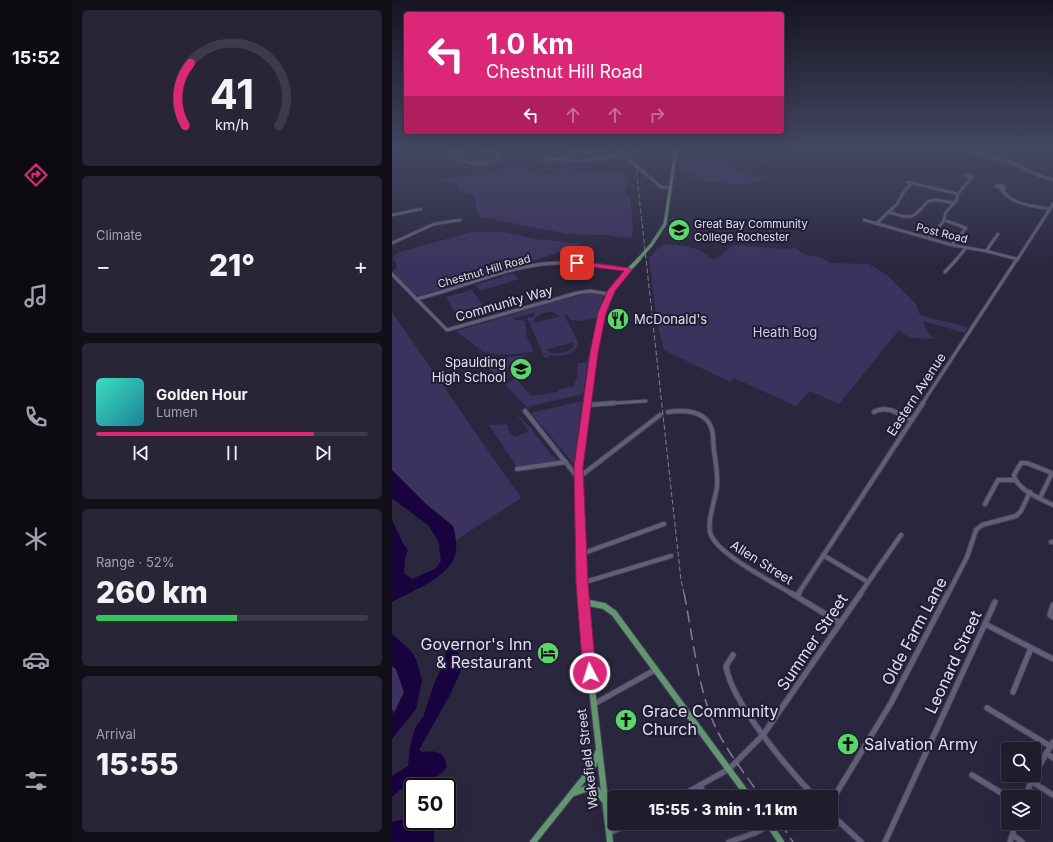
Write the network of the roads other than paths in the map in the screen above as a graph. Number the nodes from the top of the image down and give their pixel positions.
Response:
1 (670, 188) edge
2 (908, 188) edge
3 (932, 188) edge
4 (963, 188) edge
5 (1001, 189) dead end
6 (958, 194) junction
7 (954, 203) junction
8 (1053, 204) edge
9 (422, 209) dead end
10 (1050, 209) junction
11 (888, 212) junction
12 (392, 215) edge
13 (460, 220) dead end
14 (864, 220) dead end
15 (944, 220) junction
16 (876, 224) junction
17 (998, 234) dead end
18 (928, 238) junction
19 (392, 243) edge
20 (952, 245) junction
21 (966, 248) junction
22 (986, 251) junction
23 (1017, 259) junction
24 (629, 270) junction
25 (944, 272) dead end
26 (392, 274) edge
27 (609, 294) junction
28 (416, 299) junction
29 (646, 401) dead end
30 (587, 405) junction
31 (525, 411) dead end
32 (668, 412) dead end
33 (874, 412) dead end
34 (660, 415) dead end
35 (912, 420) junction
36 (566, 462) junction
37 (517, 469) dead end
38 (578, 478) junction
39 (1014, 480) junction
40 (1030, 492) junction
41 (1040, 498) junction
42 (985, 504) dead end
43 (1053, 505) edge
44 (664, 524) dead end
45 (901, 535) dead end
46 (581, 554) junction
47 (824, 555) junction
48 (671, 556) dead end
49 (868, 582) junction
50 (582, 583) junction
51 (797, 596) junction
52 (584, 602) junction
53 (994, 602) dead end
54 (1053, 605) edge
55 (1052, 616) edge
56 (840, 623) junction
57 (985, 624) junction
58 (1031, 648) junction
59 (733, 655) dead end
60 (1053, 659) edge
61 (655, 670) junction
62 (1013, 692) dead end
63 (593, 705) junction
64 (987, 708) dead end
65 (763, 735) junction
66 (1052, 744) edge
67 (599, 751) junction
68 (1046, 753) junction
69 (1053, 758) edge
70 (1041, 762) edge
71 (729, 769) junction
72 (972, 775) dead end
73 (1033, 782) edge
74 (700, 785) junction
75 (691, 790) edge
76 (702, 790) edge
77 (743, 790) edge
78 (808, 790) edge
79 (838, 790) edge
80 (1001, 793) edge
81 (572, 794) junction
82 (1053, 795) edge
83 (604, 800) junction
84 (838, 821) edge
85 (617, 830) edge
86 (760, 830) edge
87 (773, 830) edge
88 (1014, 830) edge
89 (609, 834) junction
90 (1012, 835) junction
91 (533, 842) edge
92 (610, 842) edge
93 (729, 842) edge
94 (781, 842) edge
95 (861, 842) edge
96 (885, 842) edge
97 (1010, 842) edge
98 (1022, 842) edge

1 - 24 main road, Wakefield Street
2 - 11 street
3 - 6 street
4 - 6 street
5 - 10 street
6 - 7 street
7 - 11 street
7 - 15 street
8 - 10 street, Eastern Avenue
9 - 12 street
10 - 23 street, Eastern Avenue
11 - 16 street
13 - 19 street
14 - 16 street, Post Road
15 - 18 street
15 - 20 street
16 - 18 street, Post Road
17 - 22 street
18 - 20 street, Post Road
20 - 21 street, Post Road
21 - 22 street, Post Road
21 - 25 street
22 - 23 street, Post Road
23 - 35 street, Eastern Avenue
24 - 27 main road, Wakefield Street
24 - 28 street, Chestnut Hill Road
26 - 28 street
27 - 28 street, Community Way
27 - 30 main road, Wakefield Street
29 - 30 street
30 - 38 main road, Wakefield Street
31 - 36 street
32 - 51 street, Allen Street
33 - 35 street
34 - 38 street
35 - 47 street, Eastern Avenue
36 - 37 street
36 - 38 street
38 - 46 main road, Wakefield Street
39 - 40 street
39 - 41 street
39 - 42 street
40 - 41 street
40 - 79 street, Olde Farm Lane
41 - 43 street
44 - 46 street
45 - 49 street, Summer Street
46 - 50 main road, Wakefield Street
47 - 49 street
47 - 51 street, Eastern Avenue
48 - 50 street
49 - 56 street, Summer Street
50 - 52 main road, Wakefield Street
51 - 56 street, Allen Street
52 - 61 main road
52 - 63 main road, Wakefield Street
53 - 57 street, Leonard Street
54 - 55 street
56 - 65 street, Summer Street
57 - 58 street
57 - 96 street, Leonard Street
58 - 60 street
58 - 62 street
59 - 65 street
61 - 63 street
61 - 71 main road
63 - 67 main road, Wakefield Street
64 - 66 street
65 - 71 street, Summer Street
65 - 78 street
66 - 68 street
67 - 81 main road
67 - 83 main road, Wakefield Street
68 - 69 street
68 - 70 street
71 - 74 street, Summer Street
71 - 77 main road
72 - 80 street
73 - 82 street
74 - 75 street, Summer Street
74 - 76 street
81 - 83 main road
81 - 91 main road
83 - 89 main road, Wakefield Street
84 - 95 street
85 - 89 street
86 - 93 street
87 - 94 main road
88 - 90 street
89 - 92 main road, Wakefield Street
90 - 97 street
90 - 98 street

